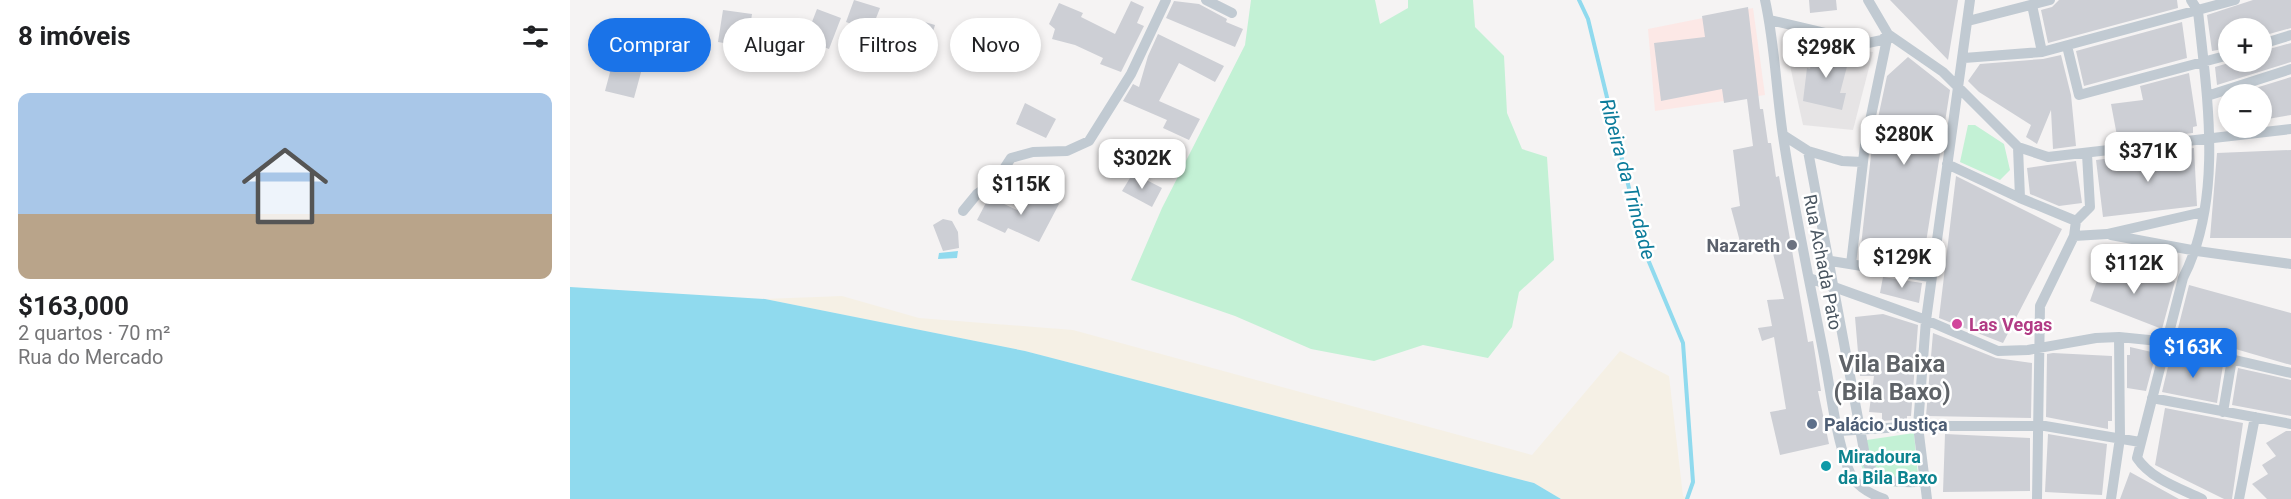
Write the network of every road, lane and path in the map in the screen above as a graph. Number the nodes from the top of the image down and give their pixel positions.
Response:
1 (1166, 0) edge
2 (1206, 0) edge
3 (1766, 0) edge
4 (1868, 0) edge
5 (1971, 0) edge
6 (2050, 0) edge
7 (2191, 0) edge
8 (2203, 0) edge
9 (2235, 0) edge
10 (2032, 5) junction
11 (2198, 11) junction
12 (1232, 13) dead end
13 (1770, 20) junction
14 (1968, 21) junction
15 (1888, 34) junction
16 (2291, 35) edge
17 (2272, 41) edge
18 (2067, 46) junction
19 (2043, 52) junction
20 (1964, 58) junction
21 (2218, 59) edge
22 (2203, 64) junction
23 (2291, 69) edge
24 (1959, 89) junction
25 (2207, 96) junction
26 (2291, 129) edge
27 (1783, 135) junction
28 (2208, 138) junction
29 (2018, 147) junction
30 (1808, 151) junction
31 (2087, 154) junction
32 (1862, 162) junction
33 (1947, 164) junction
34 (2020, 198) junction
35 (963, 211) dead end
36 (2203, 212) junction
37 (2076, 221) junction
38 (2107, 234) junction
39 (2074, 236) junction
40 (2197, 251) junction
41 (1831, 261) junction
42 (1851, 264) junction
43 (2291, 264) edge
44 (1930, 277) junction
45 (1809, 278) junction
46 (1835, 288) junction
47 (1926, 320) junction
48 (2119, 337) junction
49 (2167, 345) junction
50 (2038, 348) junction
51 (2232, 359) junction
52 (2291, 373) edge
53 (2152, 398) junction
54 (2223, 412) junction
55 (2255, 417) junction
56 (2291, 424) edge
57 (1918, 426) junction
58 (2038, 426) junction
59 (1860, 429) junction
60 (1839, 431) junction
61 (2120, 438) junction
62 (2140, 441) junction
63 (1925, 482) junction
64 (1884, 499) edge
65 (1927, 499) edge
66 (2037, 499) edge
67 (2112, 499) edge
68 (2202, 499) edge
69 (2239, 499) edge

1 - 35 street
2 - 12 street
3 - 13 street, Rua Achada Pato
4 - 15 street
5 - 14 street
6 - 10 street
7 - 11 street
8 - 11 street
9 - 11 street
10 - 14 street
10 - 19 street
11 - 18 street
11 - 22 street
13 - 15 street
13 - 27 street, Rua Achada Pato
14 - 20 street
15 - 24 street
15 - 32 street, Rua Achada Pato
16 - 17 street
18 - 19 street
18 - 22 street
19 - 20 street
20 - 24 street
21 - 22 street
22 - 25 street
23 - 25 street
24 - 29 street
24 - 33 street
25 - 28 street
26 - 28 street
27 - 30 street
27 - 45 street, Rua Achada Pato
28 - 31 street
28 - 36 street
29 - 31 street
29 - 34 street
30 - 32 street
30 - 41 street, Rua Achada Pato
31 - 37 street
32 - 42 street, Rua Achada Pato
33 - 34 street
33 - 44 street
34 - 37 street
36 - 38 street
36 - 40 street
37 - 39 street
38 - 39 street
38 - 40 street
39 - 50 street
40 - 43 street
40 - 49 street
41 - 42 street
41 - 46 street, Rua Achada Pato
42 - 44 street
44 - 47 street
45 - 46 street
45 - 60 street, Rua Achada Pato
46 - 47 street
46 - 59 street, Rua Achada Pato
47 - 50 street
47 - 57 street
48 - 49 street
48 - 50 street
48 - 61 street
49 - 51 street
49 - 53 street
50 - 58 street
51 - 52 street
51 - 54 street
53 - 54 street
53 - 62 street
54 - 55 street
55 - 56 street
55 - 69 street
57 - 58 street
57 - 59 street
57 - 63 street
58 - 61 street
58 - 66 street
59 - 60 street
59 - 63 street, Rua Achada Pato
60 - 64 street, Rua Achada Pato
61 - 62 street
61 - 67 street
62 - 68 street
63 - 65 street

